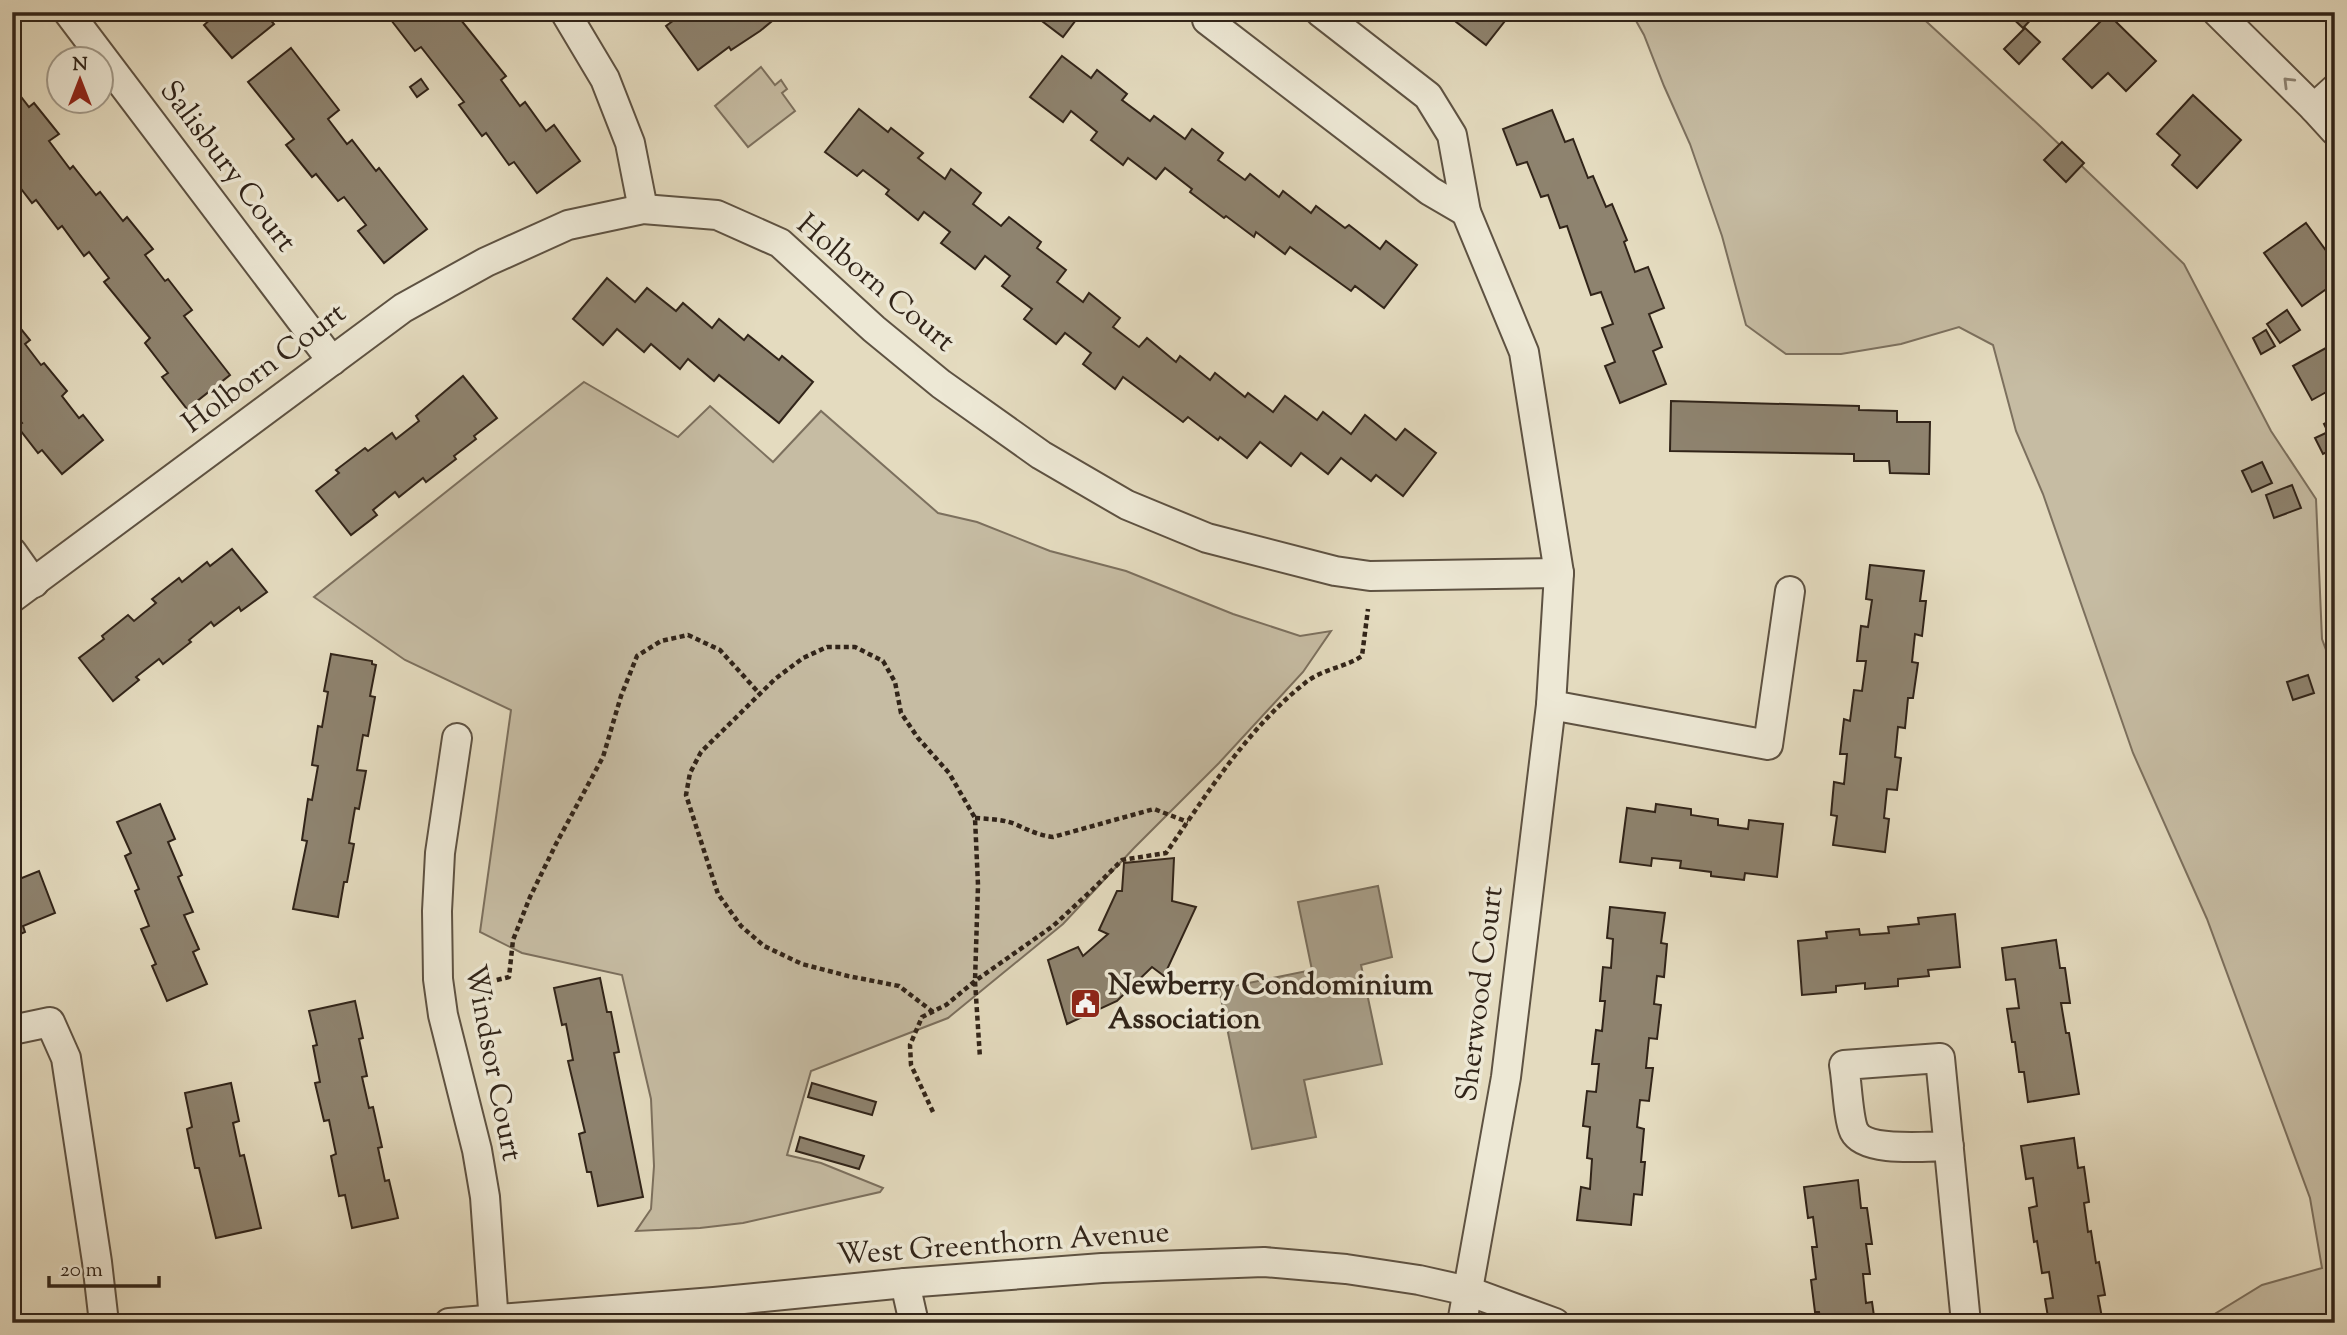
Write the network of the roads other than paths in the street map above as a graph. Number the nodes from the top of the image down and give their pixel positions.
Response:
1 (68, 12) edge
2 (565, 12) edge
3 (1320, 12) edge
4 (2217, 12) edge
5 (1207, 20) dead end
6 (2324, 99) edge
7 (2335, 131) edge
8 (643, 209) junction
9 (1466, 212) junction
10 (332, 361) junction
11 (12, 552) edge
12 (1559, 573) junction
13 (23, 591) edge
14 (1790, 591) dead end
15 (1551, 705) junction
16 (457, 738) dead end
17 (12, 1030) edge
18 (1949, 1146) dead end
19 (905, 1283) junction
20 (1468, 1291) junction
21 (494, 1321) edge
22 (104, 1323) edge
23 (449, 1323) edge
24 (914, 1323) edge
25 (1462, 1323) edge
26 (1555, 1323) edge
27 (1966, 1323) edge

1 - 10 street, Salisbury Court
2 - 8 street
3 - 9 street, Sherwood Court
6 -> 4 street
5 - 9 street
6 - 7 street
8 - 10 street, Holborn Court
8 - 12 street, Holborn Court
9 - 12 street, Sherwood Court
10 - 13 street, Holborn Court
11 - 13 street
12 - 15 street, Sherwood Court
14 - 15 street
15 - 20 street, Sherwood Court
16 - 21 street, Windsor Court
17 - 22 street
18 - 27 street
19 - 20 street, West Greenthorn Avenue
19 - 21 street, West Greenthorn Avenue
19 - 24 street
20 - 25 street, Sherwood Court
20 - 26 street, West Greenthorn Avenue
21 - 23 street, West Greenthorn Avenue

